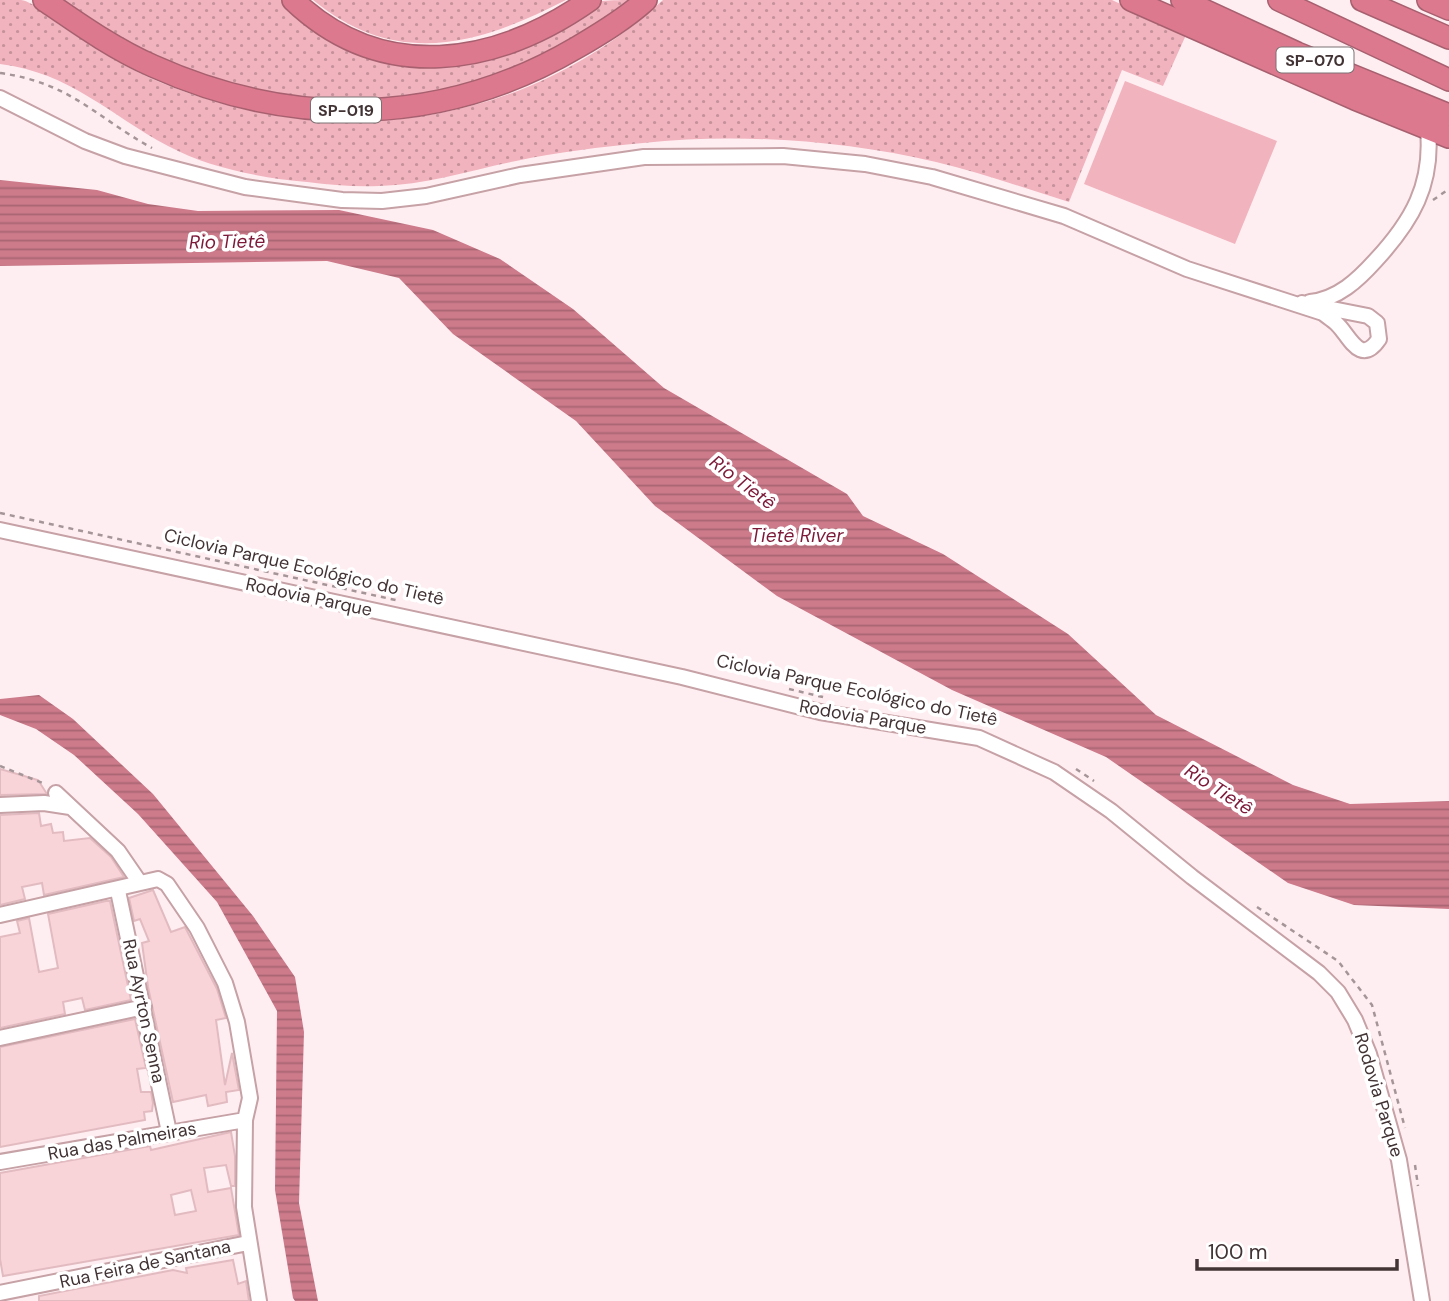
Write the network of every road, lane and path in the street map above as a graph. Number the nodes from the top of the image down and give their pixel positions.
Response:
1 (44, 0) edge
2 (293, 0) edge
3 (590, 0) edge
4 (646, 0) edge
5 (1130, 0) edge
6 (1182, 0) edge
7 (1279, 0) edge
8 (1362, 0) edge
9 (1428, 0) edge
10 (1449, 9) edge
11 (1449, 38) edge
12 (0, 73) edge
13 (1449, 80) edge
14 (0, 97) edge
15 (1449, 115) edge
16 (1428, 130) junction
17 (1449, 137) edge
18 (156, 151) dead end
19 (1280, 300) junction
20 (1302, 303) junction
21 (0, 513) edge
22 (0, 530) edge
23 (407, 603) dead end
24 (789, 689) dead end
25 (839, 701) dead end
26 (0, 766) edge
27 (1072, 768) dead end
28 (1095, 782) dead end
29 (56, 793) joint
30 (0, 805) edge
31 (69, 807) junction
32 (140, 883) junction
33 (118, 891) junction
34 (1251, 904) dead end
35 (0, 915) edge
36 (144, 1007) junction
37 (0, 1038) edge
38 (245, 1120) junction
39 (169, 1132) junction
40 (1408, 1137) dead end
41 (1414, 1160) dead end
42 (0, 1163) edge
43 (1419, 1198) dead end
44 (248, 1243) junction
45 (0, 1293) edge
46 (259, 1301) edge
47 (1422, 1301) edge

1 - 4 highway, SP-019
2 - 3 highway
5 - 16 highway
6 - 15 highway, SP-070
7 - 13 highway, SP-070
8 - 11 highway
9 - 10 highway
12 - 18 path
14 - 19 street
16 - 17 highway
16 - 20 street
19 - 20 street
19 - 20 street
21 - 23 path, Ciclovia Parque Ecológico do Tietê
22 - 47 street, Rodovia Parque
24 - 25 path, Ciclovia Parque Ecológico do Tietê
26 - 29 path
27 - 28 path
29 - 31 street
30 - 31 street
31 - 32 street
32 - 33 street
32 - 38 street
33 - 35 street
33 - 36 street, Rua Ayrton Senna
34 - 40 path
36 - 37 street
36 - 39 street, Rua Ayrton Senna
38 - 39 street, Rua das Palmeiras
38 - 44 street
39 - 42 street, Rua das Palmeiras
41 - 43 path
44 - 45 street, Rua Feira de Santana
44 - 46 street

